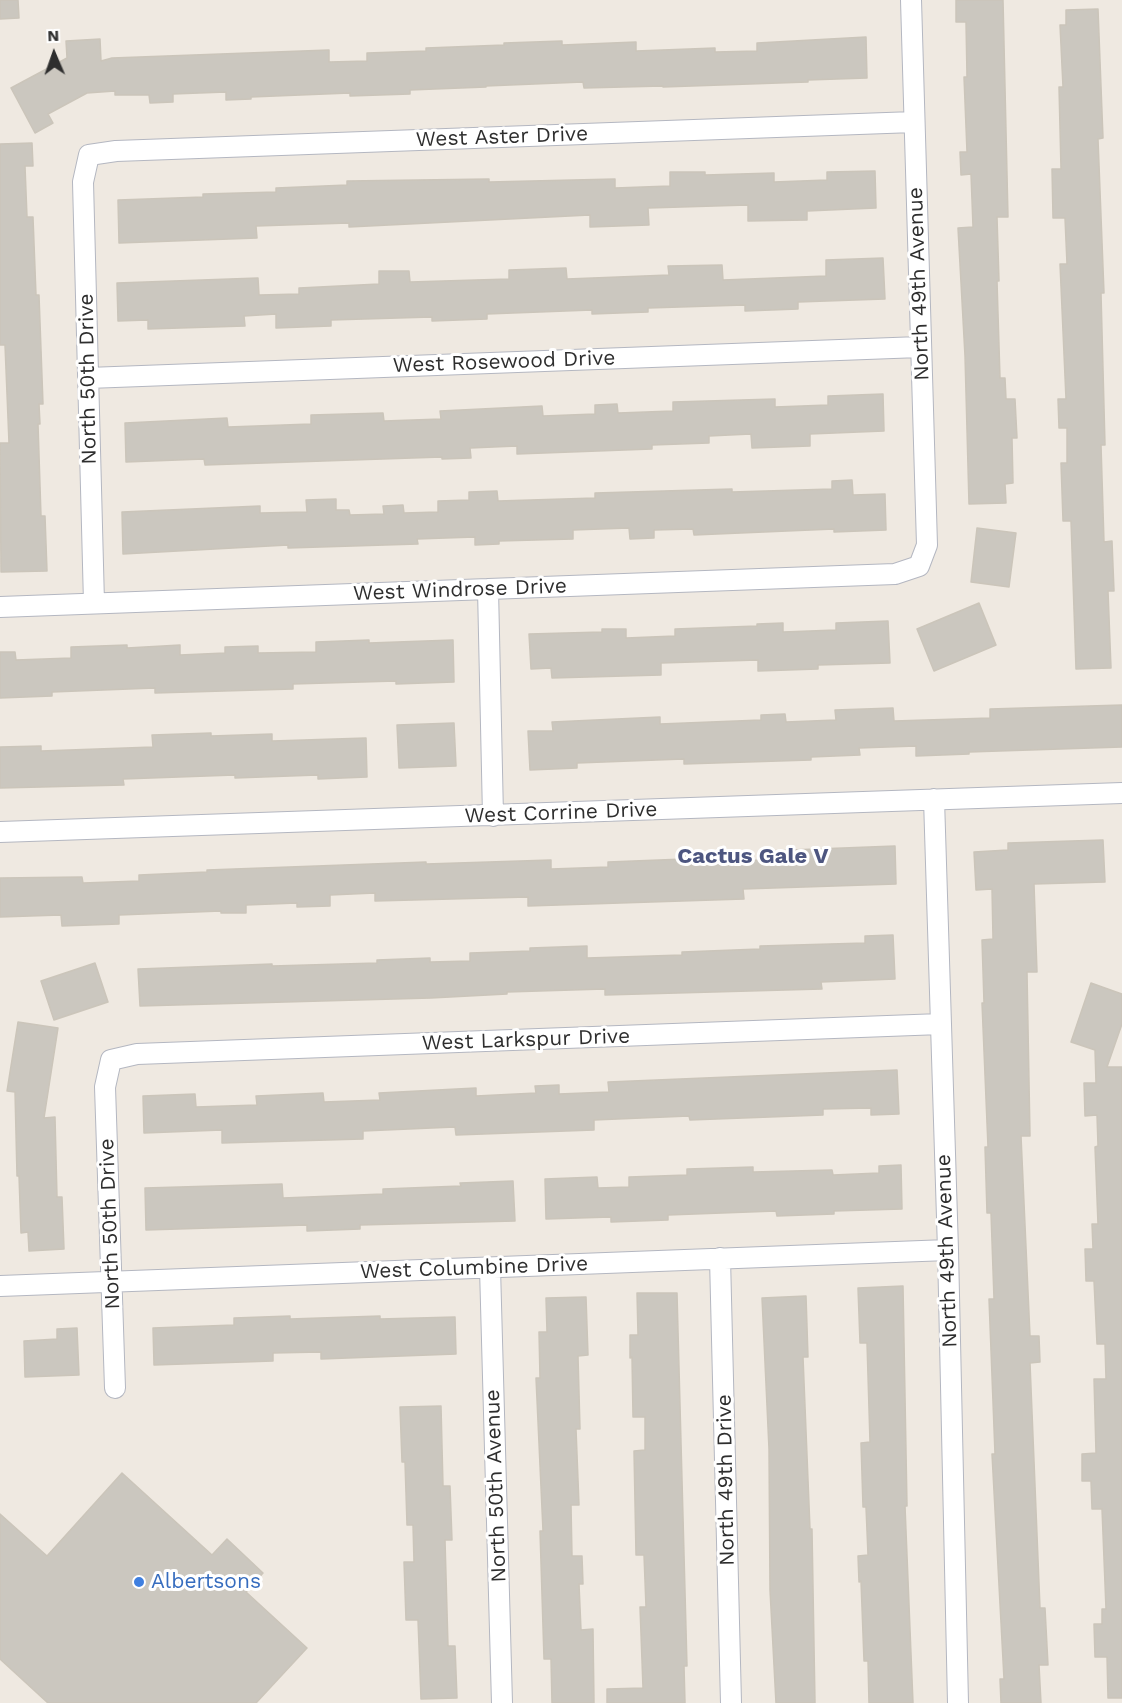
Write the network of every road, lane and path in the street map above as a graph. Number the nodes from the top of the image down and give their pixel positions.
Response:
1 (911, 0) edge
2 (914, 122) junction
3 (89, 155) joint
4 (920, 347) junction
5 (88, 378) junction
6 (919, 566) joint
7 (488, 589) junction
8 (94, 603) junction
9 (0, 607) edge
10 (1122, 793) edge
11 (934, 799) junction
12 (493, 816) junction
13 (0, 832) edge
14 (941, 1024) junction
15 (111, 1060) joint
16 (948, 1250) junction
17 (720, 1258) junction
18 (490, 1268) junction
19 (112, 1282) junction
20 (0, 1286) edge
21 (115, 1388) dead end
22 (502, 1703) edge
23 (731, 1703) edge
24 (958, 1703) edge

1 - 2 street, North 49th Avenue
2 - 3 street, West Aster Drive
2 - 4 street, North 49th Avenue
3 - 5 street, North 50th Drive
4 - 5 street, West Rosewood Drive
4 - 6 street, North 49th Avenue
5 - 8 street, North 50th Drive
6 - 7 street, West Windrose Drive
7 - 8 street, West Windrose Drive
7 - 12 street
8 - 9 street, West Windrose Drive
10 - 11 street, West Corrine Drive
11 - 12 street, West Corrine Drive
11 - 14 street, North 49th Avenue
12 - 13 street, West Corrine Drive
14 - 15 street, West Larkspur Drive
14 - 16 street, North 49th Avenue
15 - 19 street, North 50th Drive
16 - 17 street, West Columbine Drive
16 - 24 street, North 49th Avenue
17 - 18 street, West Columbine Drive
17 - 23 street, North 49th Drive
18 - 19 street, West Columbine Drive
18 - 22 street, North 50th Avenue
19 - 20 street, West Columbine Drive
19 - 21 street, North 50th Drive

